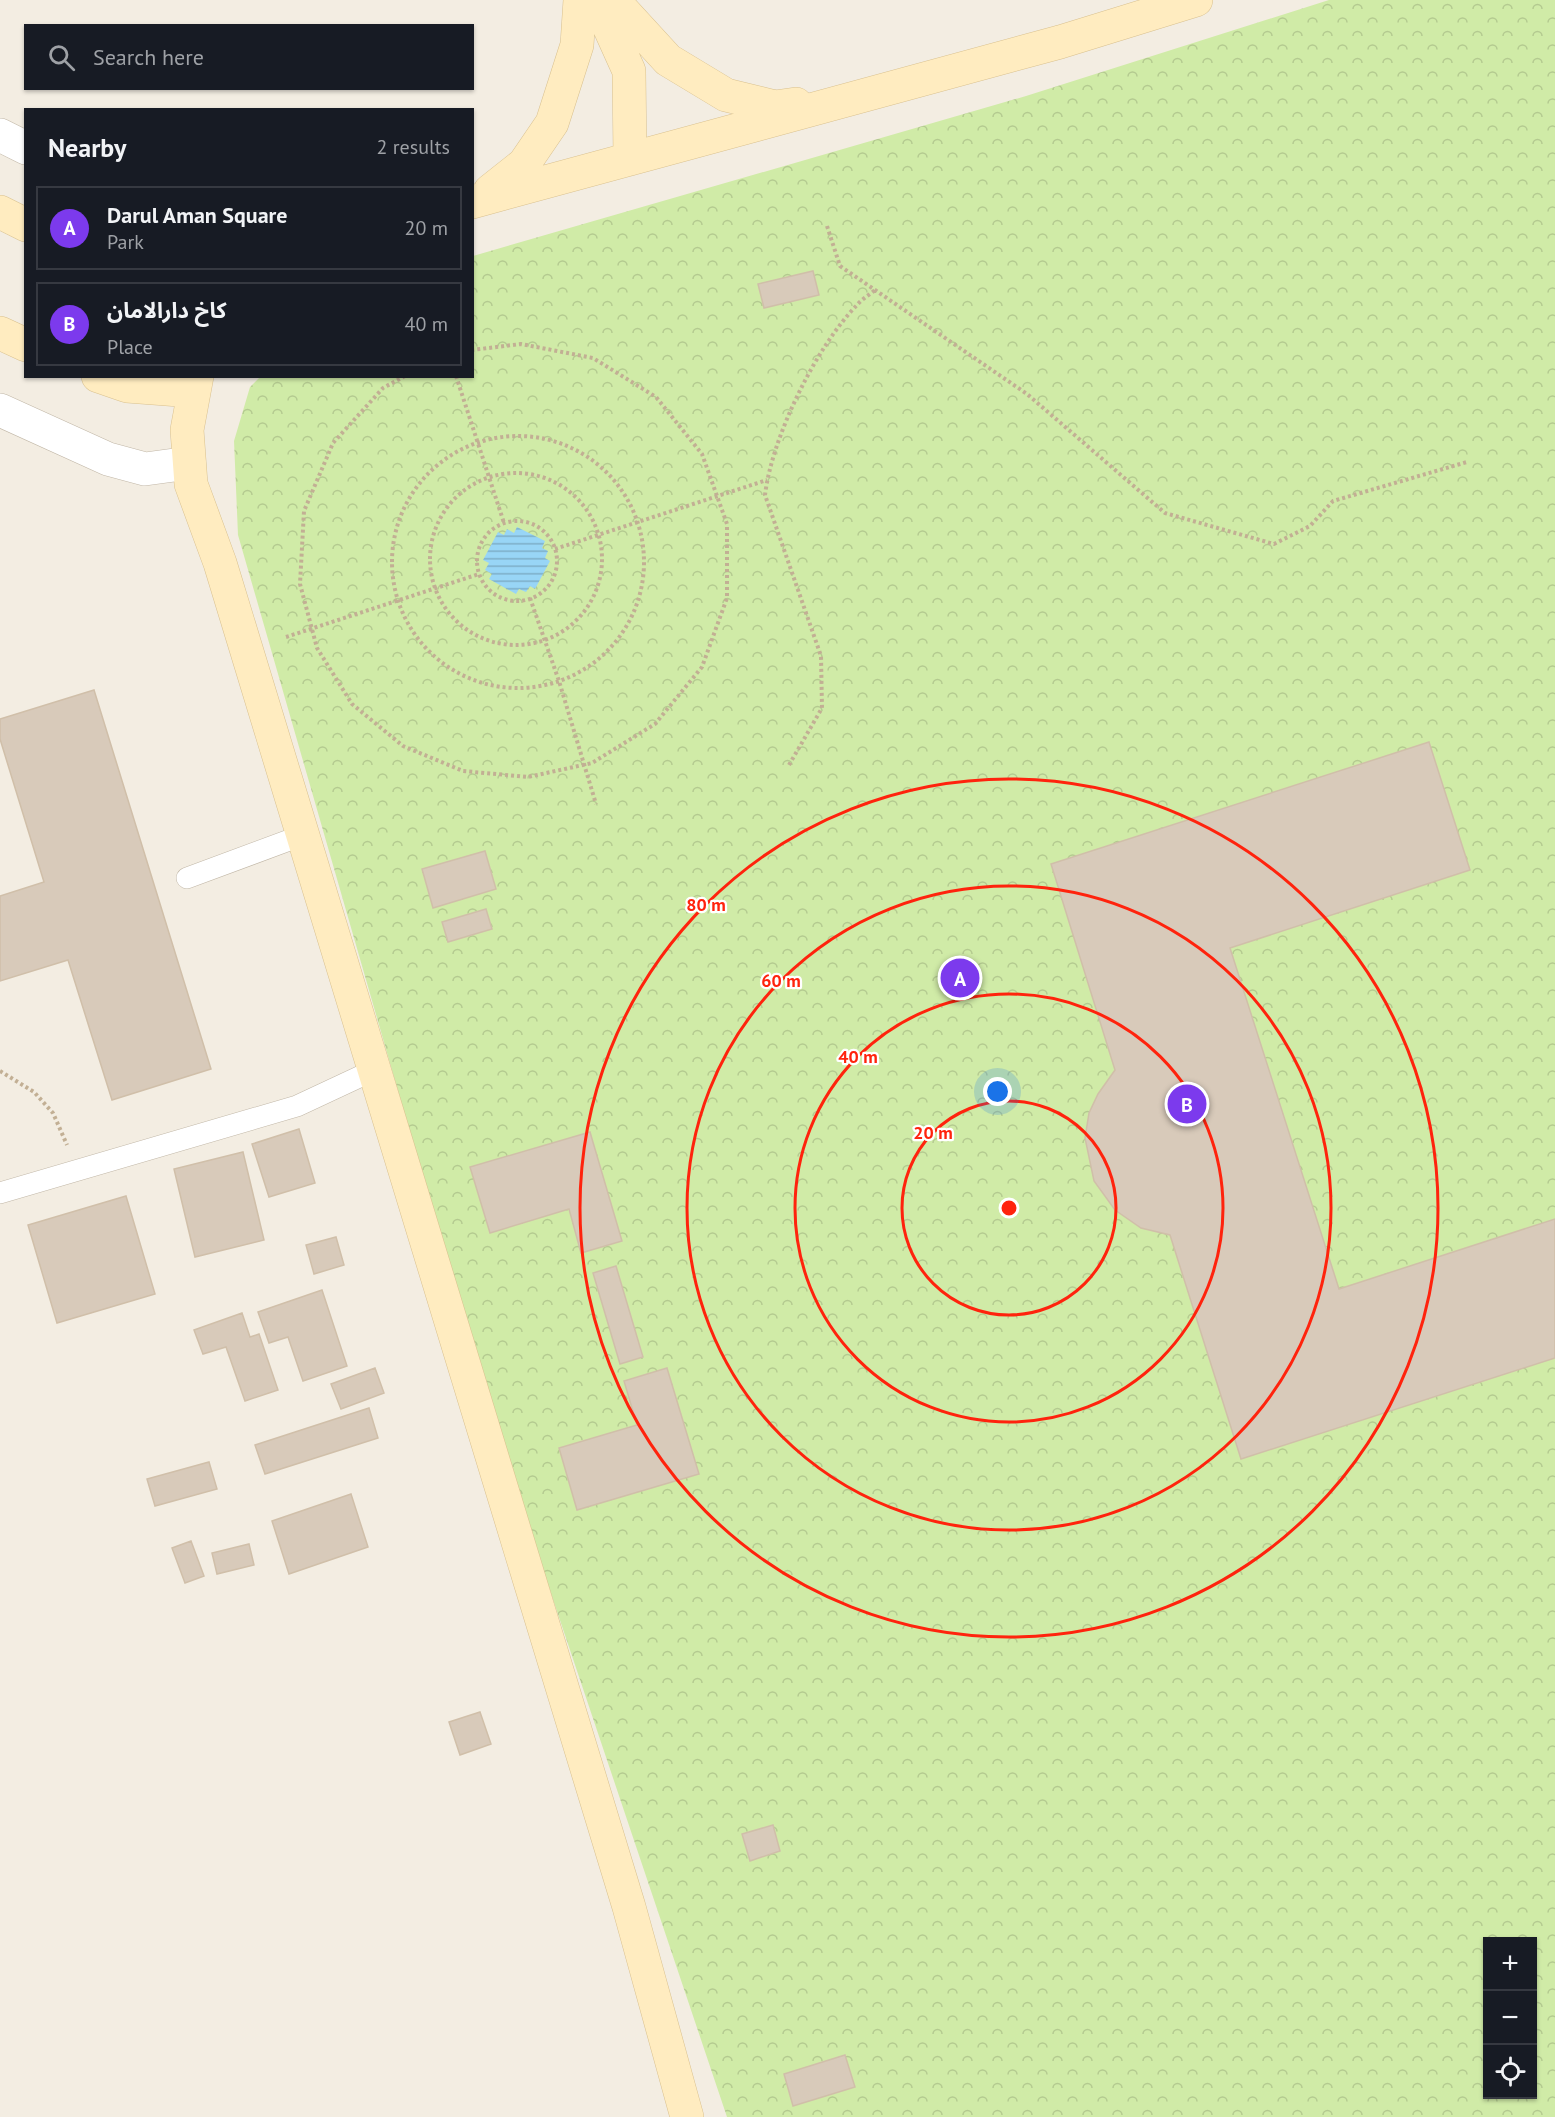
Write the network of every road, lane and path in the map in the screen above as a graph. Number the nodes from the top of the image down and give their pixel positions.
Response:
1 (580, 0) edge
2 (597, 0) edge
3 (613, 0) edge
4 (1196, 0) edge
5 (857, 97) junction
6 (0, 135) edge
7 (24, 147) edge
8 (630, 159) junction
9 (476, 201) edge
10 (0, 212) edge
11 (24, 224) edge
12 (827, 226) dead end
13 (875, 290) junction
14 (0, 333) edge
15 (24, 344) edge
16 (474, 350) edge
17 (104, 378) edge
18 (401, 378) edge
19 (457, 378) edge
20 (195, 384) edge
21 (0, 411) edge
22 (478, 442) junction
23 (1467, 462) dead end
24 (189, 463) junction
25 (490, 478) junction
26 (767, 480) junction
27 (717, 496) junction
28 (638, 522) junction
29 (504, 523) junction
30 (598, 535) junction
31 (555, 549) junction
32 (479, 574) junction
33 (435, 588) junction
34 (530, 598) junction
35 (397, 601) junction
36 (312, 629) junction
37 (286, 637) dead end
38 (545, 641) junction
39 (559, 681) junction
40 (584, 764) junction
41 (789, 765) dead end
42 (596, 804) dead end
43 (303, 835) junction
44 (187, 878) dead end
45 (374, 1070) junction
46 (0, 1071) edge
47 (77, 1171) junction
48 (0, 1193) edge
49 (687, 2117) edge

1 - 9 main road
2 - 8 main road
3 - 5 main road
4 - 5 main road
5 - 8 main road
6 - 7 street
8 - 9 main road
10 - 11 main road
12 - 13 path
13 - 23 path
13 - 26 path
14 - 15 main road
16 - 27 path
17 - 20 main road
18 - 36 path
19 - 22 path
20 - 24 main road
21 - 24 street
22 - 25 path
22 - 28 path
22 - 35 path
24 - 43 main road
25 - 29 path
25 - 30 path
25 - 33 path
26 - 27 path
26 - 41 path
27 - 28 path
27 - 40 path
28 - 30 path
28 - 39 path
29 - 31 path
29 - 32 path
30 - 31 path
30 - 38 path
31 - 34 path
32 - 33 path
32 - 34 path
33 - 35 path
33 - 38 path
34 - 38 path
35 - 36 path
35 - 39 path
36 - 37 path
36 - 40 path
38 - 39 path
39 - 40 path
40 - 42 path
43 - 44 lane
43 - 45 main road
45 - 47 lane
45 - 49 main road
46 - 47 path
47 - 48 lane

